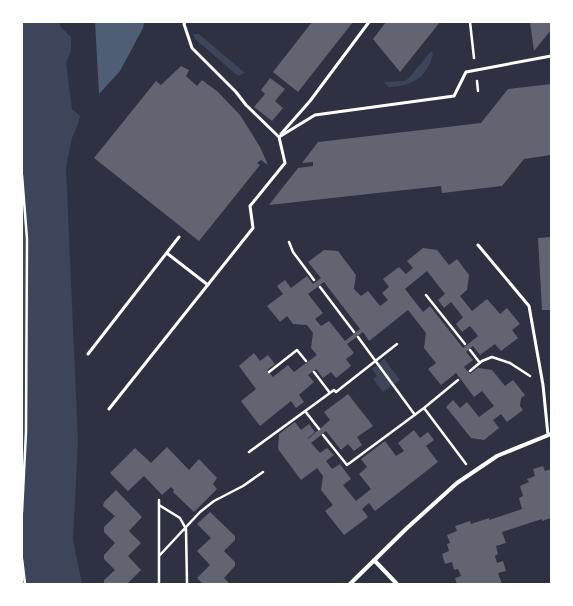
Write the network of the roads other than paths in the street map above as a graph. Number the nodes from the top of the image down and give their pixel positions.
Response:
1 (185, 22) edge
2 (369, 22) edge
3 (551, 56) edge
4 (279, 137) junction
5 (180, 237) dead end
6 (478, 245) dead end
7 (168, 254) junction
8 (208, 285) junction
9 (88, 354) dead end
10 (109, 409) dead end
11 (550, 435) edge
12 (374, 560) junction
13 (350, 584) edge
14 (397, 584) edge

1 - 4 lane
2 - 4 lane
3 - 4 lane
4 - 8 lane
5 - 7 lane
6 - 11 lane
7 - 8 lane
7 - 9 lane
8 - 10 lane
11 - 12 street
12 - 13 street
12 - 14 street

